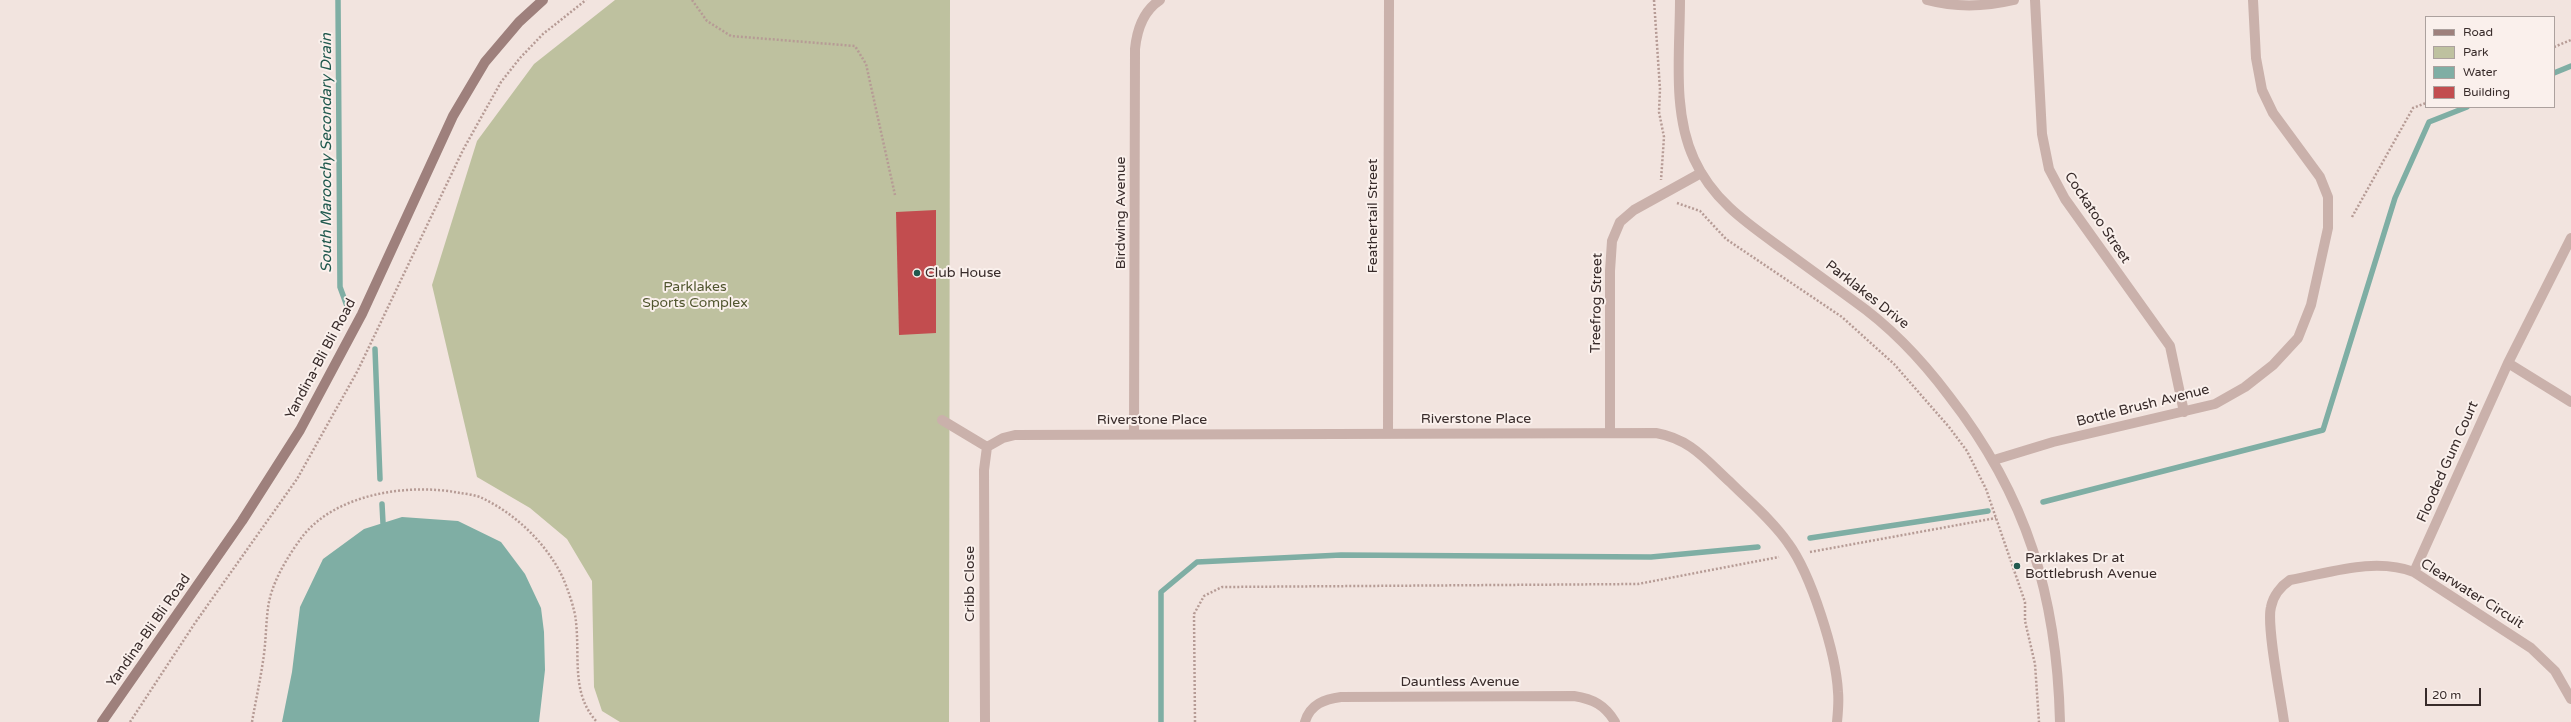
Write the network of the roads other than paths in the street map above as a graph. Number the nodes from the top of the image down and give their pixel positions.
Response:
1 (543, 0) edge
2 (1389, 0) edge
3 (1680, 0) edge
4 (1927, 0) edge
5 (2014, 0) edge
6 (2035, 0) edge
7 (2253, 0) edge
8 (1153, 2) edge
9 (1701, 173) junction
10 (2571, 238) edge
11 (2508, 363) junction
12 (2571, 402) edge
13 (2184, 412) junction
14 (942, 420) dead end
15 (1388, 432) junction
16 (1610, 433) junction
17 (1134, 434) junction
18 (987, 447) junction
19 (1994, 460) junction
20 (2414, 572) junction
21 (2571, 699) edge
22 (102, 722) edge
23 (984, 722) edge
24 (1305, 722) edge
25 (1615, 722) edge
26 (1837, 722) edge
27 (2060, 722) edge
28 (2284, 722) edge

1 - 22 main road, Yandina-Bli Bli Road
2 - 15 street, Feathertail Street
3 - 9 street, Parklakes Drive
4 - 5 street
6 - 13 street, Cockatoo Street
7 - 13 street, Bottle Brush Avenue
8 - 17 street, Birdwing Avenue
9 - 16 street, Treefrog Street
9 - 19 street, Parklakes Drive
10 - 11 street, Flooded Gum Court
11 - 12 street
11 - 20 street, Flooded Gum Court
13 - 19 street, Bottle Brush Avenue
14 - 18 street
15 - 16 street, Riverstone Place
15 - 17 street, Riverstone Place
16 - 26 street, Riverstone Place
17 - 18 street, Riverstone Place
18 - 23 street, Cribb Close
19 - 27 street, Parklakes Drive
20 - 21 street, Clearwater Circuit
20 - 28 street, Clearwater Circuit
24 - 25 street, Dauntless Avenue

